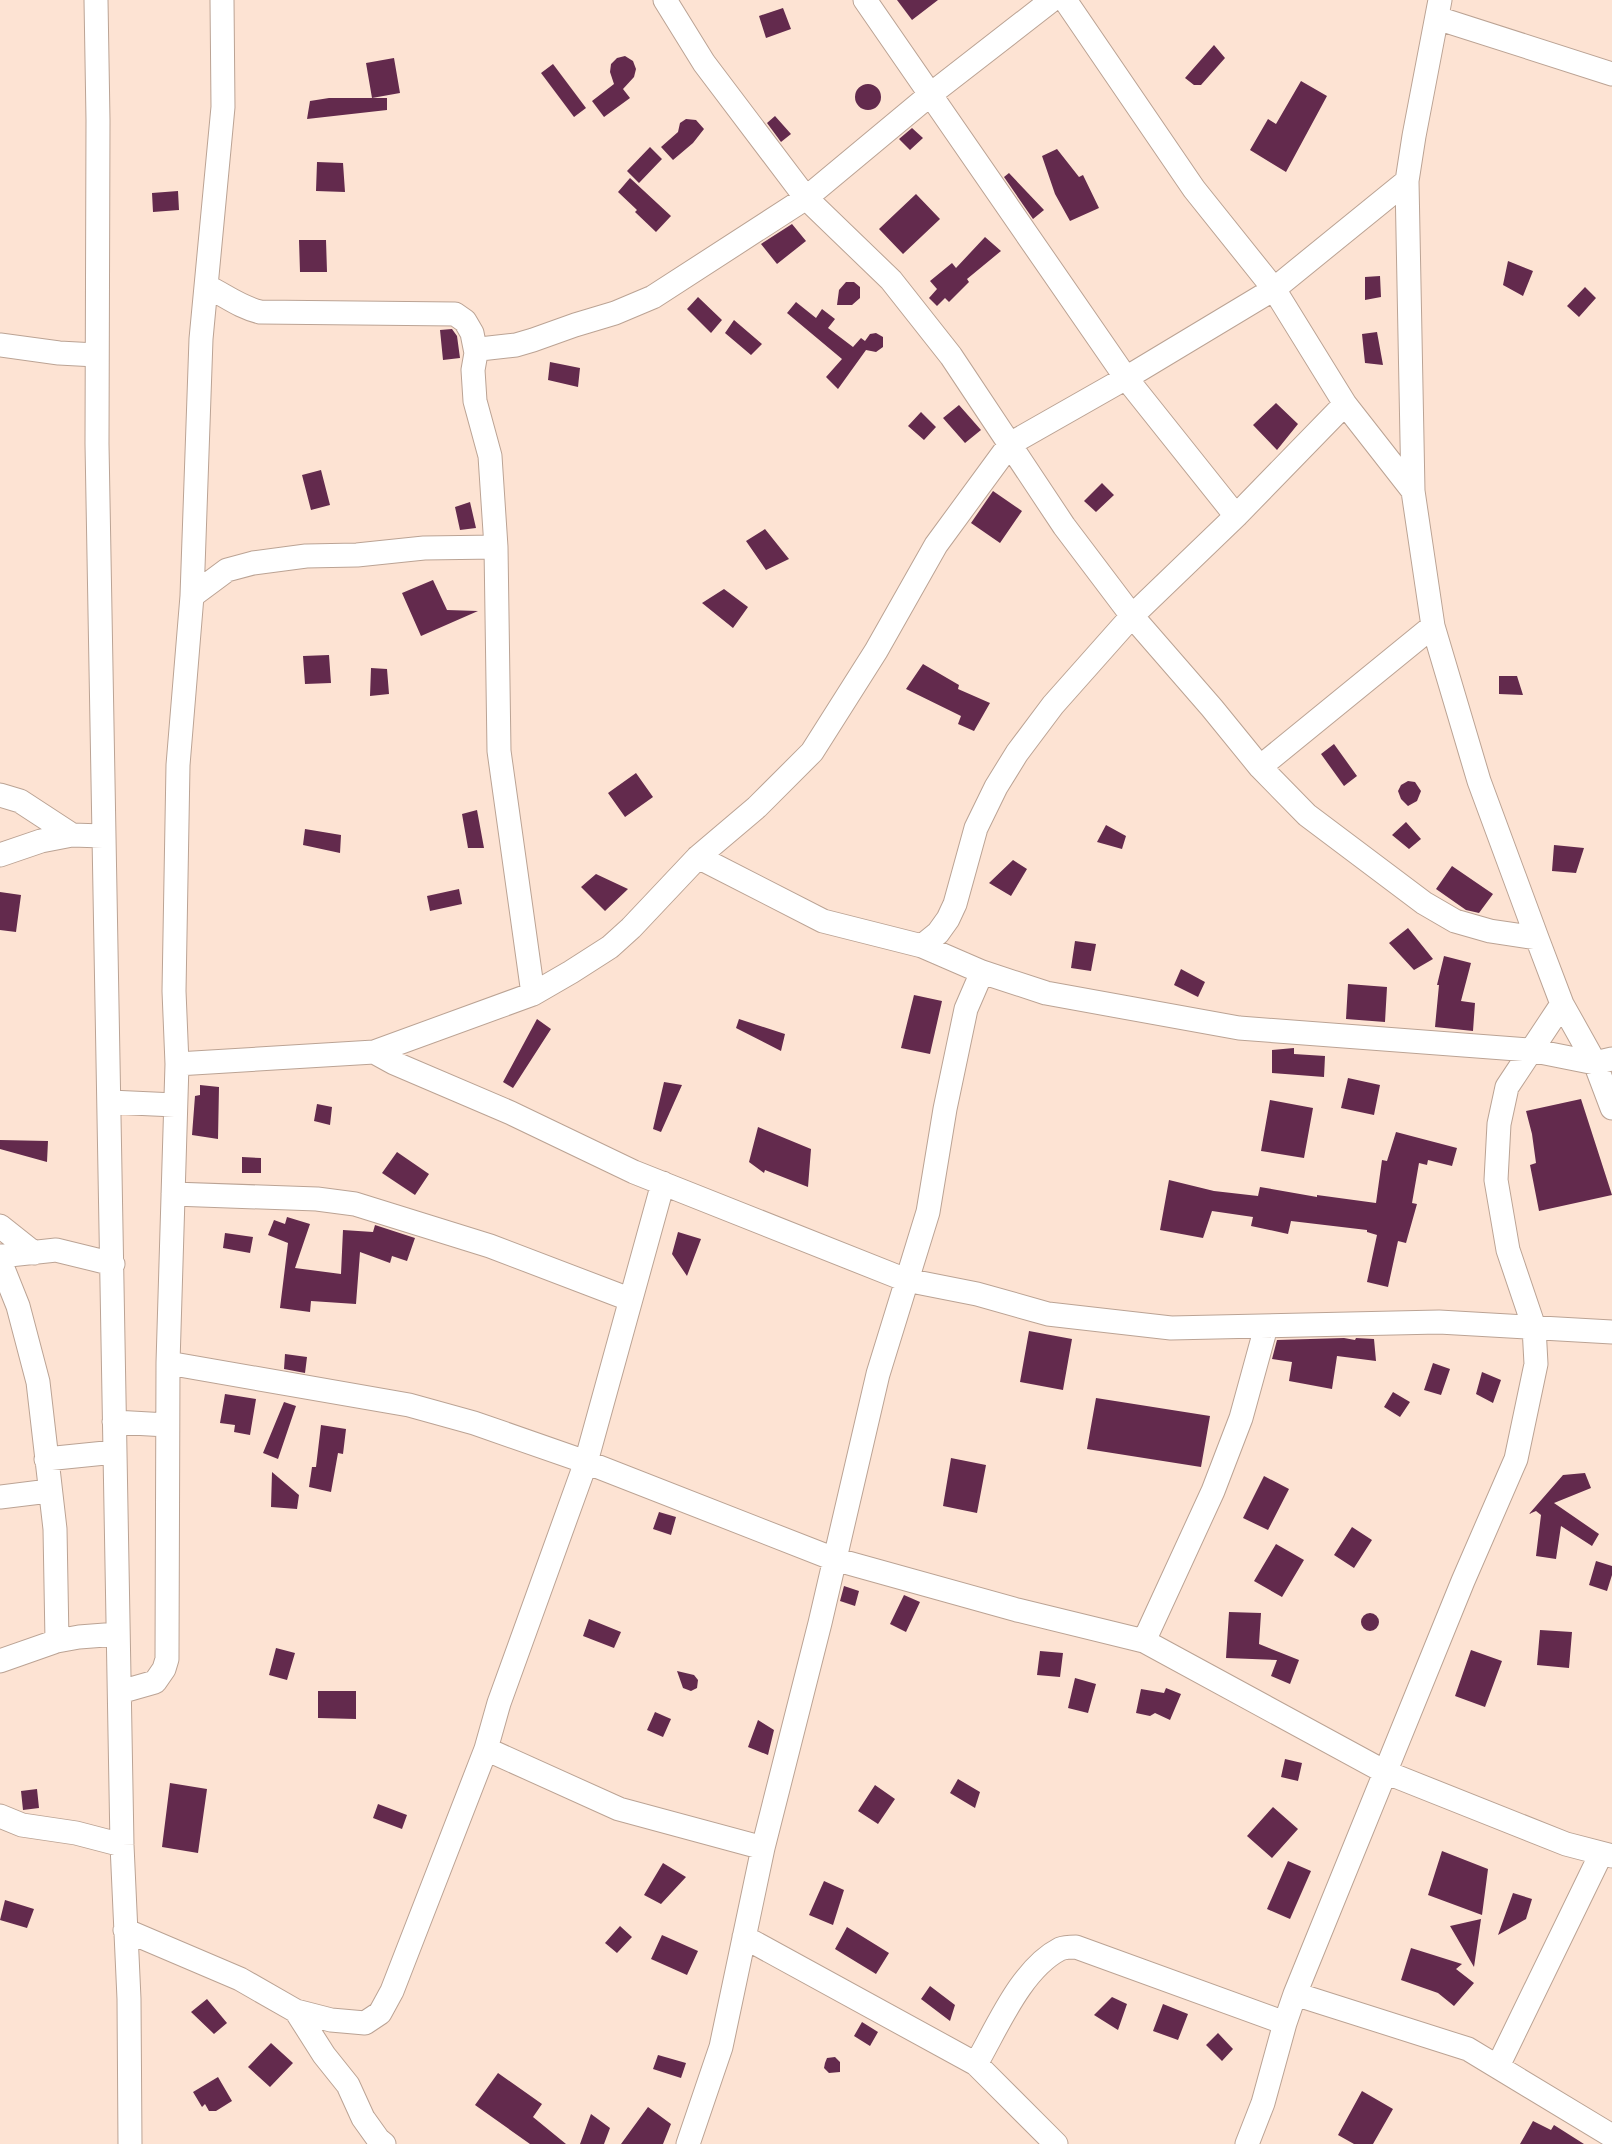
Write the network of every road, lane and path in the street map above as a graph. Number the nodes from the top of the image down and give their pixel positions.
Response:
1 (96, 0) edge
2 (222, 0) edge
3 (664, 0) edge
4 (865, 0) edge
5 (1052, 0) edge
6 (1065, 0) edge
7 (1438, 9) edge
8 (1612, 74) edge
9 (931, 94) junction
10 (1407, 181) junction
11 (806, 198) junction
12 (206, 286) junction
13 (1274, 289) junction
14 (0, 345) edge
15 (476, 353) junction
16 (96, 355) junction
17 (1126, 378) junction
18 (1345, 404) junction
19 (1010, 444) junction
20 (1413, 491) junction
21 (1236, 516) junction
22 (495, 547) junction
23 (192, 596) junction
24 (1132, 616) junction
25 (1433, 626) junction
26 (1260, 767) junction
27 (0, 795) edge
28 (72, 835) junction
29 (103, 836) junction
30 (0, 855) edge
31 (698, 857) junction
32 (1536, 937) junction
33 (922, 946) junction
34 (982, 972) junction
35 (533, 993) junction
36 (1562, 1004) junction
37 (1530, 1050) junction
38 (374, 1052) junction
39 (1603, 1061) edge
40 (177, 1064) junction
41 (110, 1102) junction
42 (176, 1105) junction
43 (1612, 1108) edge
44 (663, 1183) junction
45 (173, 1194) junction
46 (0, 1226) edge
47 (34, 1253) junction
48 (0, 1258) edge
49 (113, 1264) junction
50 (906, 1280) junction
51 (629, 1299) junction
52 (1266, 1327) junction
53 (1534, 1327) junction
54 (1612, 1332) edge
55 (168, 1363) junction
56 (114, 1422) junction
57 (167, 1425) junction
58 (115, 1452) junction
59 (46, 1459) junction
60 (586, 1462) junction
61 (49, 1491) junction
62 (0, 1497) edge
63 (834, 1559) junction
64 (118, 1634) junction
65 (57, 1641) junction
66 (1143, 1641) junction
67 (0, 1661) edge
68 (120, 1692) junction
69 (486, 1749) junction
70 (1385, 1772) junction
71 (0, 1816) edge
72 (122, 1845) junction
73 (763, 1848) junction
74 (1607, 1855) edge
75 (125, 1930) junction
76 (744, 1937) junction
77 (1295, 1994) junction
78 (296, 2011) junction
79 (1284, 2023) junction
80 (976, 2064) junction
81 (1498, 2066) junction
82 (1612, 2136) edge
83 (130, 2144) edge
84 (384, 2144) edge
85 (688, 2144) edge
86 (1056, 2144) edge
87 (1247, 2144) edge

1 - 16 street
2 - 12 street
3 - 11 street
4 - 9 street
5 - 9 street
6 - 13 street
7 - 8 street
7 - 10 street
9 - 11 street
9 - 17 street
10 - 13 street
10 - 20 street
11 - 15 street
11 - 19 street
12 - 15 street
12 - 23 street
13 - 17 street
13 - 18 street
14 - 16 street
15 - 22 street
16 - 29 street
17 - 19 street
17 - 21 street
18 - 20 street
18 - 21 street
19 - 24 street
19 - 31 street
20 - 25 street
21 - 24 street
22 - 23 street
22 - 35 street
23 - 40 street
24 - 26 street
24 - 33 street
25 - 26 street
25 - 32 street
26 - 32 street
27 - 28 street
28 - 29 street
28 - 30 street
29 - 41 street
31 - 33 street
31 - 35 street
32 - 36 street
33 - 34 street
34 - 37 street
34 - 50 street
35 - 38 street
36 - 37 street
36 - 39 street
37 - 39 street
37 - 53 street
38 - 40 street
38 - 44 street
39 - 43 street
40 - 42 street
41 - 42 street
41 - 49 street
42 - 45 street
44 - 50 street
44 - 51 street
45 - 51 street
45 - 55 street
46 - 47 street
47 - 48 street
47 - 49 street
48 - 59 street
49 - 56 street
50 - 52 street
50 - 63 street
51 - 60 street
52 - 53 street
52 - 66 street
53 - 54 street
53 - 70 street
55 - 57 street
55 - 60 street
56 - 57 street
56 - 58 street
57 - 68 street
58 - 59 street
58 - 64 street
59 - 61 street
60 - 63 street
60 - 69 street
61 - 62 street
61 - 65 street
63 - 66 street
63 - 73 street
64 - 65 street
64 - 68 street
65 - 67 street
66 - 70 street
68 - 72 street
69 - 73 street
69 - 78 street
70 - 74 street
70 - 77 street
71 - 72 street
72 - 75 street
73 - 76 street
74 - 81 street
75 - 78 street
75 - 83 street
76 - 80 street
76 - 85 street
77 - 79 street
77 - 81 street
78 - 84 street
79 - 80 street
79 - 87 street
80 - 86 street
81 - 82 street

